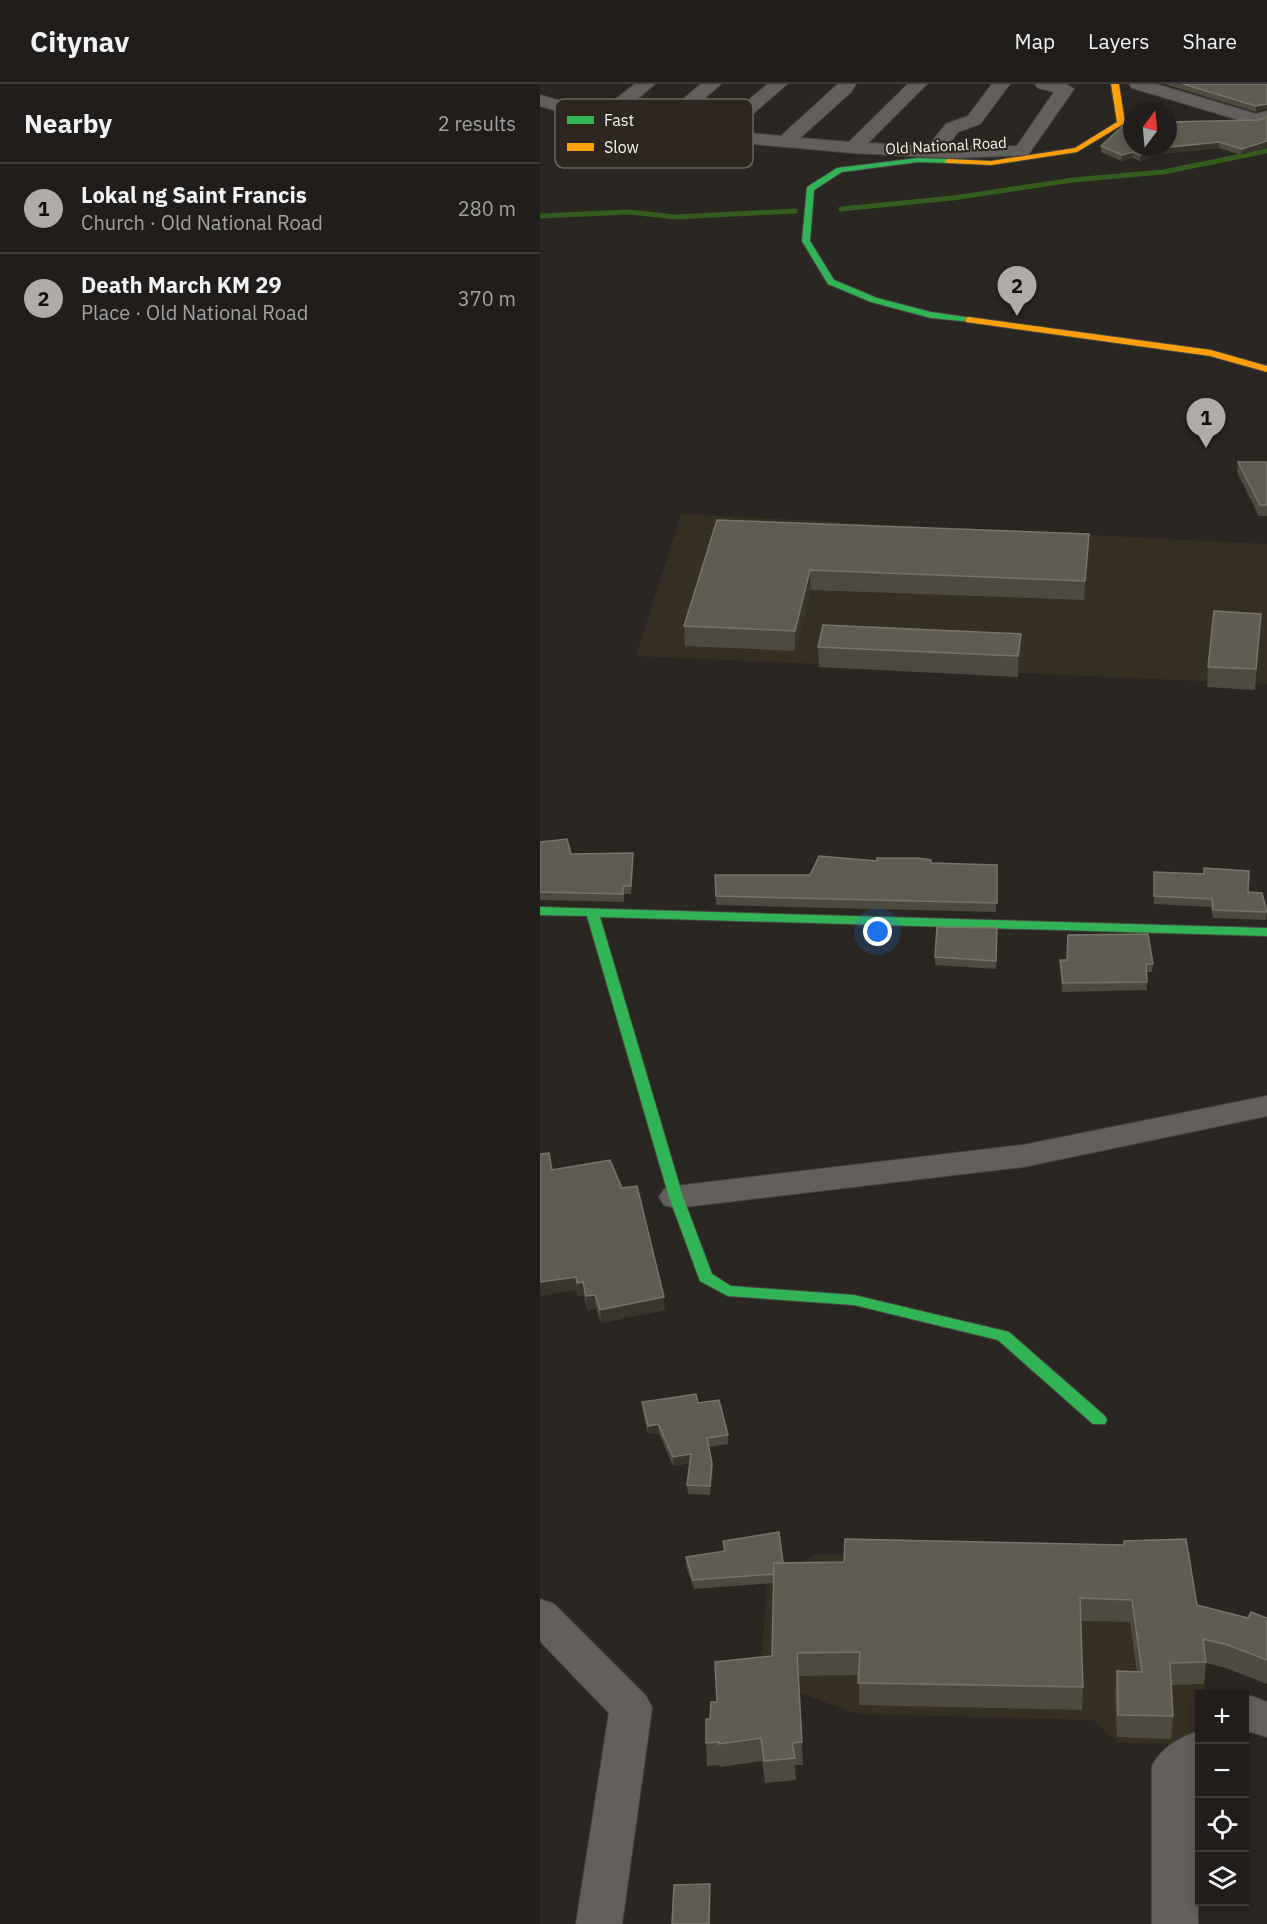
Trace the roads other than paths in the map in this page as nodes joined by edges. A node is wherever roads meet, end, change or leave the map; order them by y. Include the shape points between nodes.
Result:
1 (646, 84) edge
2 (712, 84) edge
3 (778, 84) edge
4 (847, 84) edge
5 (918, 84) edge
6 (1001, 84) edge
7 (1044, 84) edge
8 (1115, 84) edge
9 (1138, 84) edge
10 (628, 99) edge
11 (694, 99) edge
12 (753, 105) edge
13 (1267, 116) edge
14 (753, 139) edge
15 (786, 142) junction
16 (853, 148) junction
17 (933, 153) junction
18 (1267, 369) edge
19 (540, 911) edge
20 (592, 912) junction
21 (1267, 932) edge
22 (1267, 1106) edge
23 (676, 1197) junction
24 (1099, 1420) dead end
25 (540, 1615) edge
26 (1249, 1714) edge
27 (1267, 1720) edge
28 (1195, 1751) edge
29 (599, 1924) edge
30 (1175, 1924) edge

1 - 10 street
2 - 11 street
3 - 12 street
4 - 15 street
5 - 16 street
6 - 17 street via 974,120 952,128
7 - 17 street via 1065,89 1022,151
8 - 18 main road, Old National Road via 1120,123 1077,150 991,163 918,160 840,170 810,189 806,241 831,282 874,300 931,315 1211,353
9 - 13 street via 1255,119
14 - 15 street
15 - 16 street
16 - 17 street
19 - 20 main road
20 - 21 main road
20 - 23 main road
22 - 23 street via 1023,1156
23 - 24 main road via 705,1277 728,1291 854,1300 1004,1336
25 - 29 street via 631,1708
26 - 27 street
28 - 30 street via 1174,1766

